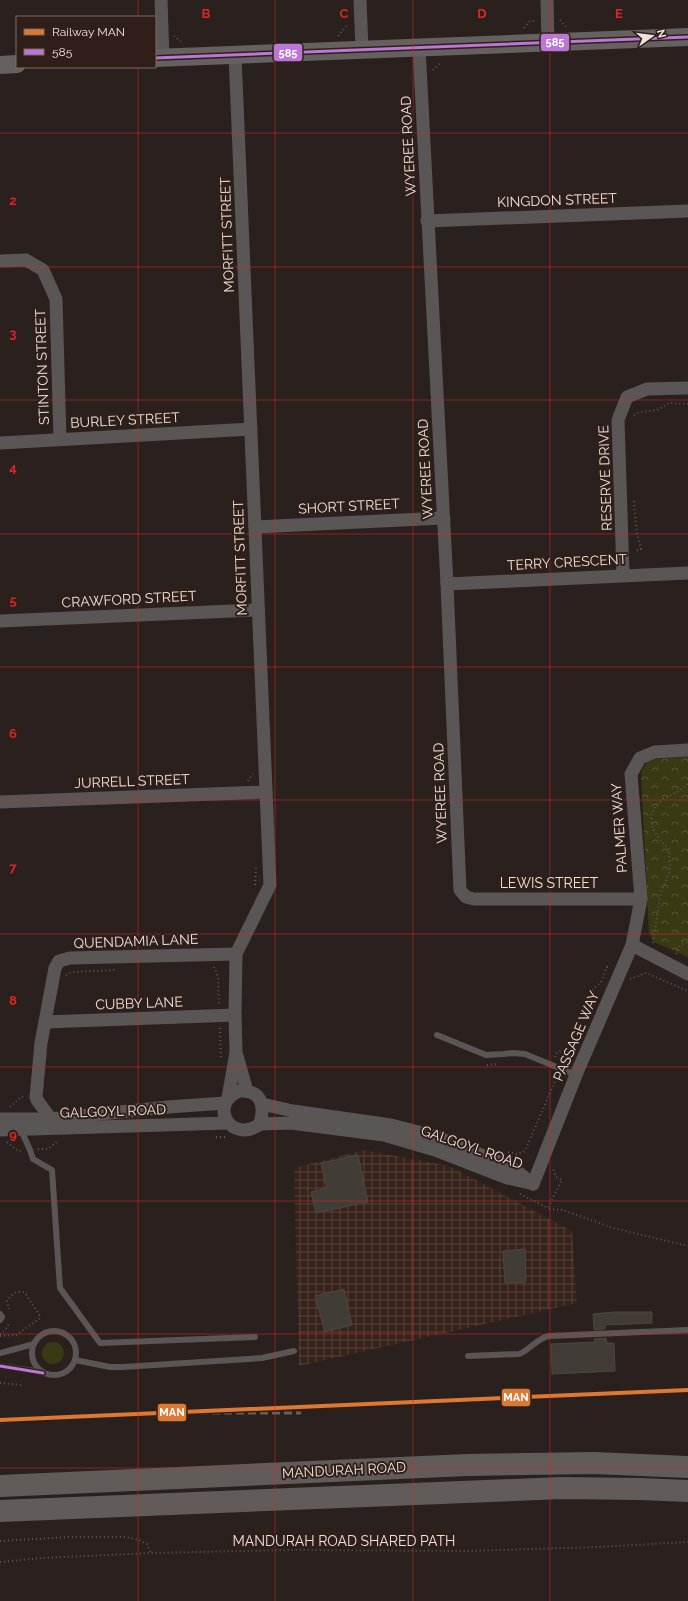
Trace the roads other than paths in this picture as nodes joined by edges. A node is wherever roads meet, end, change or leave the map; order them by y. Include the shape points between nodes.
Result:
1 (161, 0) edge
2 (360, 0) edge
3 (546, 0) edge
4 (688, 37) edge
5 (548, 42) junction
6 (419, 47) junction
7 (362, 50) junction
8 (235, 55) junction
9 (159, 58) edge
10 (16, 64) edge
11 (0, 65) edge
12 (688, 211) edge
13 (427, 221) junction
14 (0, 261) edge
15 (688, 388) edge
16 (251, 429) junction
17 (60, 439) junction
18 (0, 443) edge
19 (444, 518) junction
20 (255, 526) junction
21 (688, 573) edge
22 (623, 575) junction
23 (447, 584) junction
24 (258, 610) junction
25 (0, 621) edge
26 (688, 750) edge
27 (266, 792) junction
28 (0, 802) edge
29 (460, 890) joint
30 (641, 899) junction
31 (632, 945) junction
32 (236, 954) junction
33 (688, 974) edge
34 (235, 1015) junction
35 (44, 1022) junction
36 (437, 1035) dead end
37 (236, 1052) junction
38 (576, 1075) junction
39 (247, 1091) junction
40 (36, 1099) junction
41 (227, 1100) junction
42 (262, 1104) junction
43 (4, 1114) edge
44 (51, 1119) junction
45 (228, 1123) junction
46 (22, 1124) junction
47 (260, 1124) junction
48 (369, 1128) junction
49 (0, 1130) edge
50 (533, 1184) joint
51 (0, 1314) edge
52 (0, 1320) edge
53 (688, 1330) edge
54 (255, 1337) dead end
55 (34, 1344) junction
56 (294, 1352) dead end
57 (0, 1354) edge
58 (468, 1356) dead end
59 (75, 1360) junction
60 (0, 1366) edge
61 (43, 1372) junction
62 (688, 1467) edge
63 (0, 1486) edge
64 (688, 1491) edge
65 (0, 1511) edge

1 - 9 street
2 - 7 street
3 - 5 street via 553,17
4 - 5 street
5 - 6 street
6 - 7 street
6 - 13 street, WYEREE ROAD
7 - 8 street
8 - 9 street
8 - 16 street, MORFITT STREET
10 - 11 street
12 - 13 street, KINGDON STREET
13 - 19 street, WYEREE ROAD
14 - 17 street, STINTON STREET via 26,260 42,270 56,299
15 - 22 street, RESERVE DRIVE via 647,389 627,397 618,420
16 - 17 street, BURLEY STREET
16 - 20 street, MORFITT STREET
17 - 18 street, BURLEY STREET
19 - 20 street, SHORT STREET
19 - 23 street, WYEREE ROAD
20 - 24 street, MORFITT STREET
21 - 22 street, TERRY CRESCENT
22 - 23 street, TERRY CRESCENT
23 - 29 street, WYEREE ROAD
24 - 25 street, CRAWFORD STREET
24 - 27 street, MORFITT STREET
26 - 30 street, PALMER WAY via 655,752 640,758 631,774
27 - 28 street, JURRELL STREET
27 - 32 street, MORFITT STREET via 270,885
29 - 30 street, LEWIS STREET via 466,897 474,898
30 - 31 street, PASSAGE WAY
31 - 33 street
31 - 38 street, PASSAGE WAY
32 - 34 street, MORFITT STREET
32 - 35 street, QUENDAMIA LANE via 70,958 59,961 55,968
34 - 35 street, CUBBY LANE
34 - 37 street, MORFITT STREET
35 - 40 street, QUENDAMIA LANE
36 - 38 lane via 486,1055 512,1052 525,1054
37 - 39 street, MORFITT STREET
37 - 41 street, MORFITT STREET
38 - 50 street, PASSAGE WAY
39 - 41 street via 232,1094
39 - 42 street via 260,1098
40 - 44 street
40 - 46 street
41 - 44 street, GALGOYL ROAD
41 - 45 street via 224,1116
42 - 47 street
42 - 48 street, GALGOYL ROAD
43 - 46 street, GALGOYL ROAD
44 - 46 street, GALGOYL ROAD
45 - 46 street, GALGOYL ROAD
45 - 47 street via 241,1130 249,1130
46 - 49 street, GALGOYL ROAD
46 - 54 lane via 33,1159 52,1170 60,1288 100,1343
47 - 48 street, GALGOYL ROAD via 291,1123
48 - 50 street, GALGOYL ROAD via 506,1178
51 - 52 lane
53 - 58 lane via 549,1336 540,1339 519,1354
55 - 57 lane
55 - 59 lane via 52,1331 65,1334 75,1345
55 - 61 lane via 34,1363
56 - 59 lane via 262,1358 123,1367 94,1365
59 - 61 lane via 68,1371 62,1374 50,1375
60 - 61 lane
62 - 63 highway, MANDURAH ROAD via 579,1463 467,1464
64 - 65 highway, MANDURAH ROAD via 554,1488

